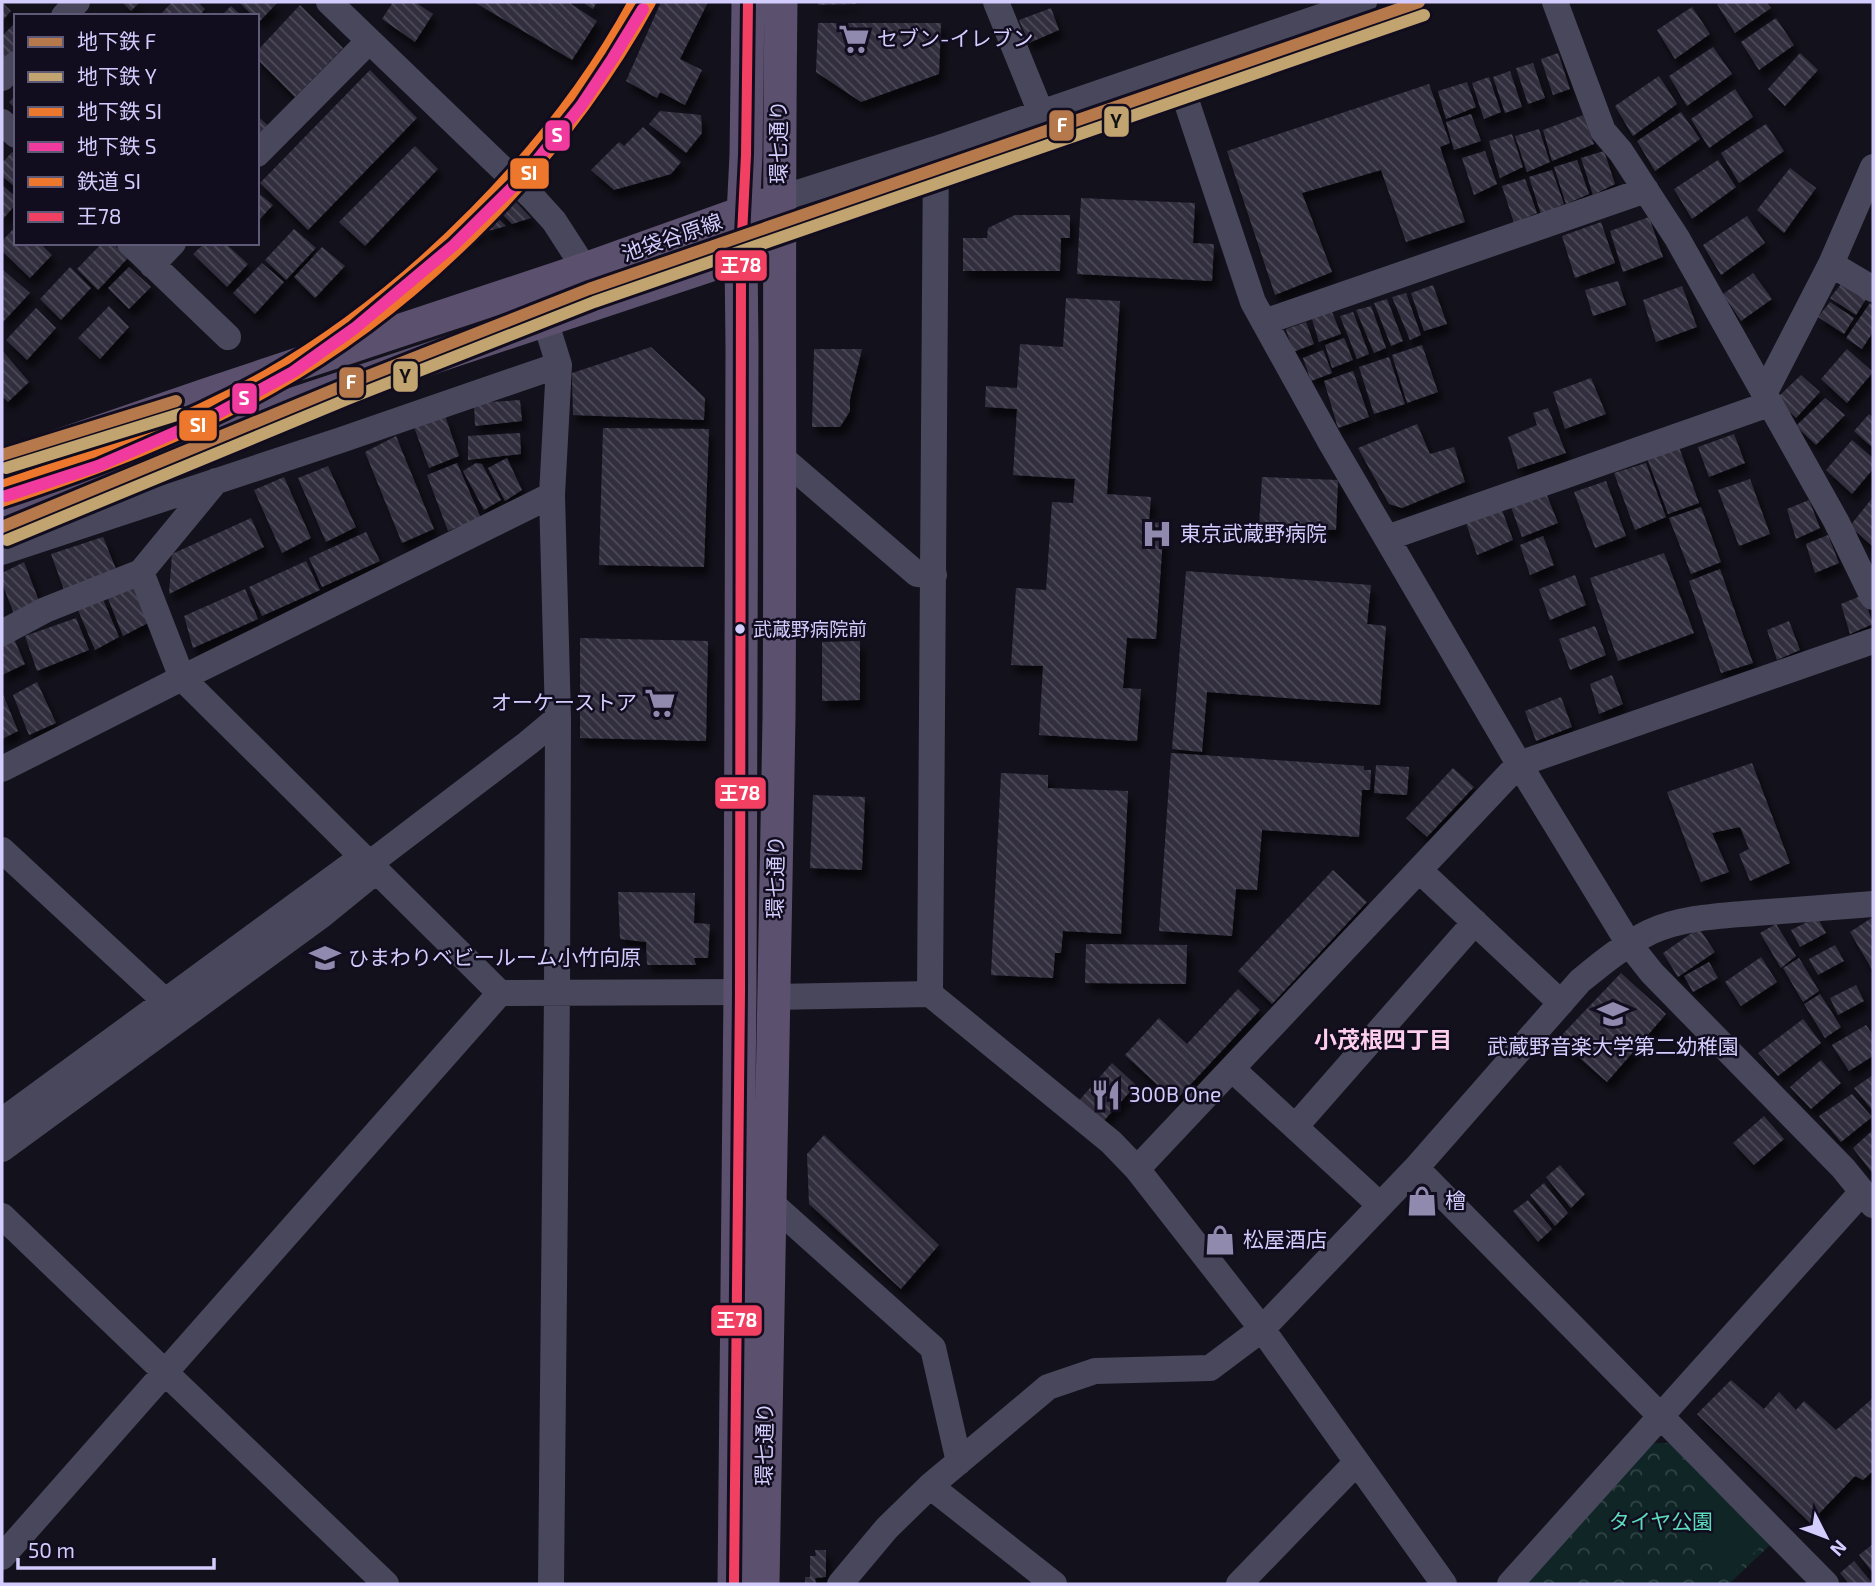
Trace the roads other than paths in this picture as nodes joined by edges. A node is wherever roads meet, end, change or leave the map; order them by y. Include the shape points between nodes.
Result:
1 (329, 2) edge
2 (748, 2) edge
3 (781, 2) edge
4 (996, 2) edge
5 (1364, 2) edge
6 (1555, 2) edge
7 (356, 12) edge
8 (369, 41) junction
9 (1174, 67) junction
10 (1041, 113) junction
11 (936, 149) junction
12 (259, 152) edge
13 (1873, 167) edge
14 (1646, 190) junction
15 (779, 199) junction
16 (744, 213) junction
17 (132, 245) edge
18 (171, 245) edge
19 (741, 255) junction
20 (1830, 264) junction
21 (152, 265) junction
22 (585, 269) junction
23 (1873, 289) edge
24 (636, 290) junction
25 (545, 320) junction
26 (1264, 322) junction
27 (228, 337) dead end
28 (559, 365) junction
29 (1767, 399) junction
30 (780, 456) junction
31 (2, 466) edge
32 (216, 481) junction
33 (552, 495) junction
34 (2, 501) edge
35 (1387, 538) junction
36 (2, 552) edge
37 (141, 572) junction
38 (934, 575) junction
39 (1872, 592) edge
40 (2, 633) edge
41 (1873, 641) edge
42 (182, 678) junction
43 (558, 719) junction
44 (1519, 764) junction
45 (2, 769) edge
46 (2, 850) edge
47 (369, 864) junction
48 (1419, 870) junction
49 (1873, 904) edge
50 (1475, 922) junction
51 (1629, 944) junction
52 (557, 992) junction
53 (740, 992) junction
54 (500, 993) junction
55 (930, 995) junction
56 (774, 997) junction
57 (1561, 1003) junction
58 (173, 1009) junction
59 (1231, 1069) junction
60 (2, 1121) edge
61 (1295, 1127) junction
62 (2, 1149) edge
63 (1416, 1168) junction
64 (1137, 1169) junction
65 (1868, 1199) edge
66 (770, 1202) junction
67 (1380, 1205) junction
68 (2, 1216) edge
69 (1262, 1329) junction
70 (164, 1373) junction
71 (1660, 1417) junction
72 (959, 1462) junction
73 (1357, 1462) junction
74 (930, 1486) junction
75 (2, 1557) edge
76 (386, 1584) edge
77 (551, 1584) edge
78 (734, 1584) edge
79 (762, 1584) edge
80 (840, 1584) edge
81 (1054, 1584) edge
82 (1239, 1584) edge
83 (1444, 1584) edge
84 (1510, 1584) edge
85 (1826, 1584) edge

1 - 7 street
2 - 16 main road, 環七通り
3 - 15 main road, 環七通り
4 - 10 street
5 - 9 street
6 - 14 street via 1603,131
7 - 8 street
8 - 12 street
8 - 22 street via 534,199
9 - 10 street
9 - 26 street via 1253,302
10 - 11 street
11 - 15 street
11 - 38 street
13 - 20 street
14 - 26 street
14 - 29 street
15 - 16 main road, 池袋谷原線
15 - 19 main road, 池袋谷原線
15 - 30 main road, 環七通り
16 - 19 main road, 環七通り
16 - 22 main road, 池袋谷原線
17 - 21 street
18 - 21 street
19 - 24 main road, 池袋谷原線
19 - 53 main road, 環七通り
20 - 23 street
20 - 29 street
21 - 27 street
22 - 24 main road via 593,281
22 - 31 main road, 池袋谷原線
24 - 25 main road, 池袋谷原線
25 - 28 street
25 - 34 main road, 池袋谷原線
26 - 35 street
28 - 32 street
28 - 33 street
29 - 35 street
29 - 39 street
30 - 38 street via 917,574
30 - 56 main road, 環七通り
32 - 36 street
32 - 37 street
33 - 42 street
33 - 43 street
35 - 44 street
37 - 40 street via 45,610
37 - 42 street
38 - 55 street
41 - 44 street
42 - 45 street
42 - 47 street
43 - 47 street
43 - 52 street
44 - 48 street
44 - 51 street
46 - 58 street
47 - 54 street
47 - 58 street
48 - 50 street
48 - 59 street
49 - 51 street via 1711,917 1652,931
50 - 57 street
50 - 61 street
51 - 57 street via 1580,981
51 - 65 street
52 - 53 street
52 - 54 street
52 - 77 street
53 - 78 main road, 環七通り
54 - 70 street
55 - 56 street
55 - 64 street via 1111,1142
56 - 66 main road, 環七通り
57 - 63 street
58 - 60 street
58 - 62 street
59 - 61 street
59 - 64 street
61 - 67 street
63 - 67 street
63 - 71 street
64 - 69 street
65 - 71 street
66 - 72 street via 933,1348
66 - 79 main road, 環七通り
67 - 69 street
68 - 70 street
69 - 72 street via 1210,1368 1095,1371 1048,1387
69 - 73 street
70 - 75 street
70 - 76 street
71 - 84 street
71 - 85 street
72 - 74 street
73 - 82 street
73 - 83 street
74 - 80 street
74 - 81 street

